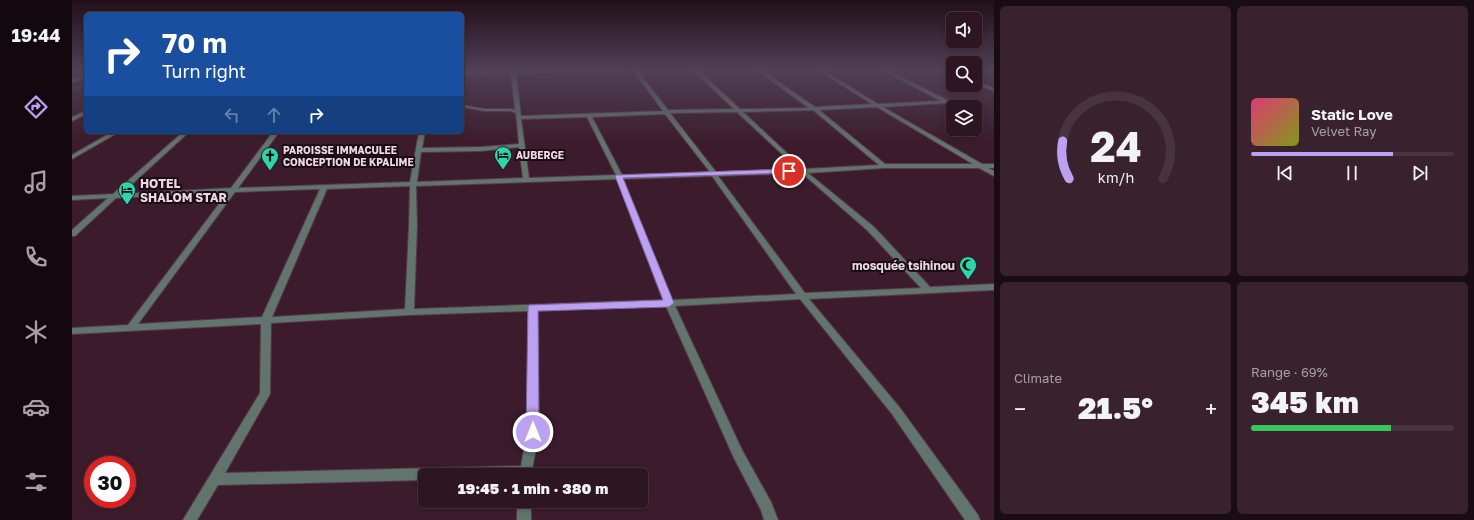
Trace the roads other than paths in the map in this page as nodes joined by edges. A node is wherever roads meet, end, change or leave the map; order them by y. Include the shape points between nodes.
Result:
1 (517, 93) edge
2 (652, 93) edge
3 (721, 93) edge
4 (792, 93) edge
5 (857, 93) edge
6 (930, 93) edge
7 (464, 106) edge
8 (878, 106) junction
9 (814, 109) junction
10 (740, 110) junction
11 (666, 112) junction
12 (84, 113) edge
13 (519, 115) junction
14 (589, 116) junction
15 (72, 119) edge
16 (84, 119) edge
17 (112, 134) edge
18 (184, 134) edge
19 (274, 134) edge
20 (422, 134) edge
21 (522, 145) junction
22 (419, 150) junction
23 (72, 157) edge
24 (884, 166) junction
25 (982, 166) junction
26 (994, 166) edge
27 (803, 171) junction
28 (714, 174) junction
29 (994, 174) edge
30 (619, 176) junction
31 (526, 181) junction
32 (414, 184) junction
33 (324, 188) junction
34 (232, 190) junction
35 (116, 196) junction
36 (72, 198) edge
37 (72, 234) edge
38 (994, 287) edge
39 (929, 291) junction
40 (803, 297) junction
41 (669, 303) junction
42 (533, 307) junction
43 (409, 312) junction
44 (266, 319) junction
45 (130, 328) junction
46 (72, 331) edge
47 (526, 468) edge
48 (418, 475) edge
49 (214, 479) junction
50 (524, 508) edge
51 (190, 520) edge
52 (524, 520) edge
53 (771, 520) edge
54 (973, 520) edge

1 - 13 street
2 - 11 street
3 - 10 street
4 - 9 street
5 - 8 street
6 - 8 street via 947,102
7 - 13 street via 485,110 507,109
8 - 9 street
8 - 25 street
9 - 10 street
9 - 24 street
10 - 11 street
10 - 27 street
11 - 14 street
11 - 28 street
12 - 15 street
13 - 14 street
13 - 21 street
14 - 30 street
15 - 16 street
17 - 23 street
18 - 35 street
19 - 34 street
20 - 22 street
21 - 22 street via 481,149
21 - 31 street
22 - 32 street
24 - 25 street
24 - 27 street
25 - 26 street
25 - 29 street
27 - 28 street
27 - 39 street via 871,229
28 - 30 street
28 - 40 street
30 - 31 street
30 - 41 street
31 - 32 street
32 - 33 street
32 - 43 street
33 - 34 street
33 - 44 street
34 - 35 street
34 - 45 street
35 - 36 street
35 - 37 street
38 - 39 street
39 - 40 street
40 - 41 street
40 - 54 street via 896,410
41 - 42 street
41 - 53 street
42 - 43 street
42 - 47 street via 533,432
43 - 44 street
44 - 45 street
44 - 49 street via 265,394
45 - 46 street
48 - 49 street
49 - 51 street
50 - 52 street

